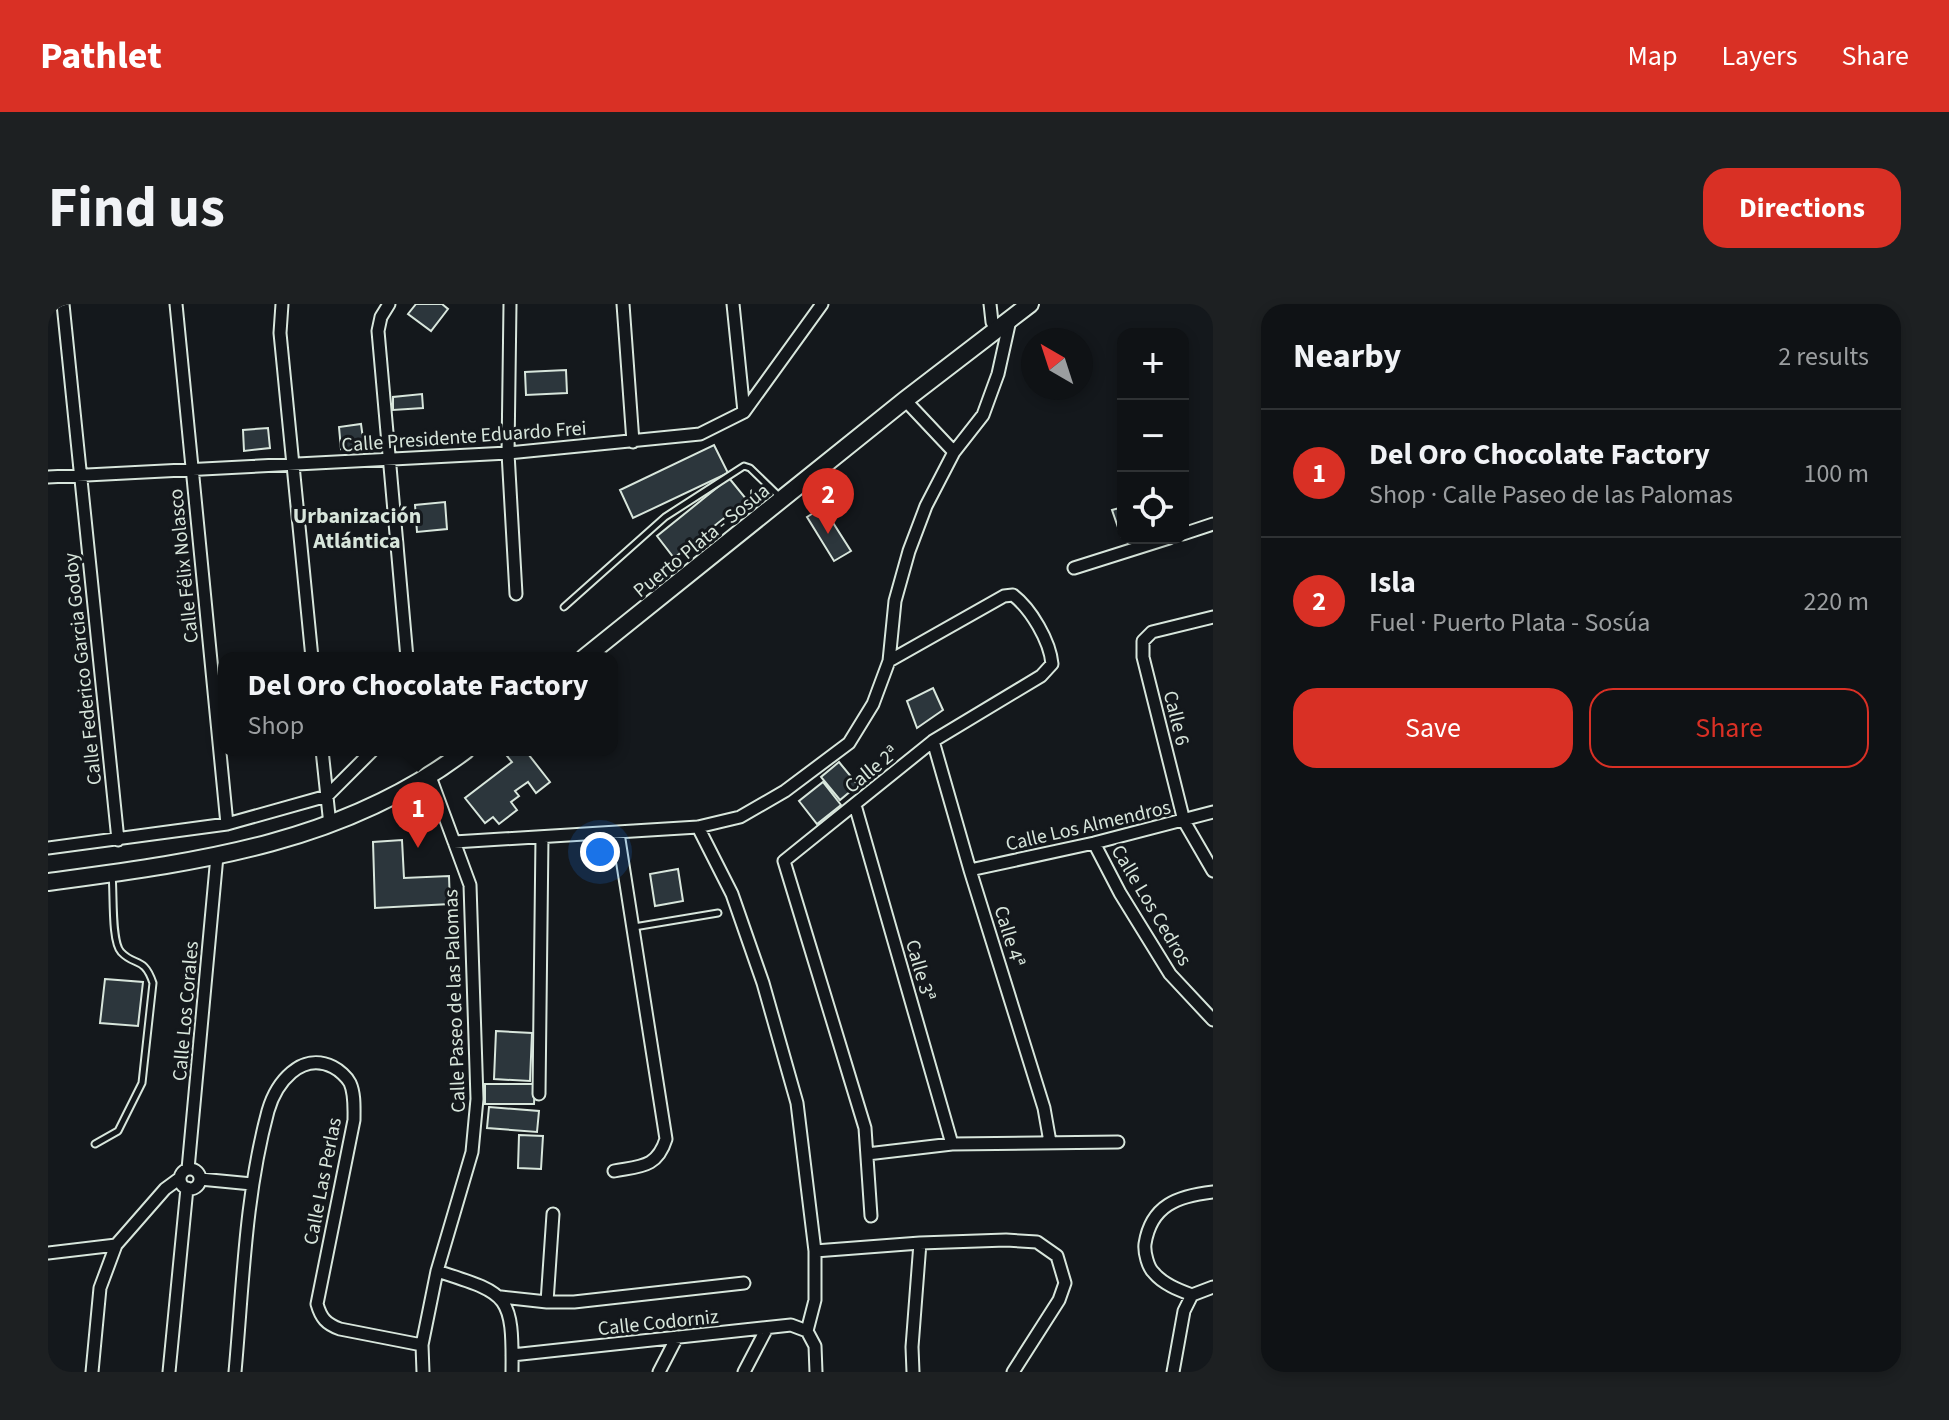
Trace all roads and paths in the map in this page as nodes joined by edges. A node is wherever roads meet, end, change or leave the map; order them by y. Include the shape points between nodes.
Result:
1 (63, 304) edge
2 (176, 304) edge
3 (282, 304) edge
4 (389, 304) edge
5 (510, 304) edge
6 (623, 304) edge
7 (733, 304) edge
8 (822, 304) edge
9 (990, 304) edge
10 (1030, 304) edge
11 (1003, 325) junction
12 (905, 400) junction
13 (744, 412) junction
14 (633, 442) junction
15 (954, 452) junction
16 (508, 453) junction
17 (390, 460) junction
18 (292, 465) junction
19 (191, 468) junction
20 (79, 476) junction
21 (48, 477) edge
22 (782, 500) junction
23 (1213, 524) edge
24 (1189, 532) edge
25 (1150, 544) edge
26 (1074, 568) dead end
27 (516, 594) dead end
28 (564, 607) dead end
29 (1213, 617) edge
30 (311, 652) edge
31 (406, 652) edge
32 (592, 652) edge
33 (889, 661) junction
34 (218, 735) edge
35 (933, 741) junction
36 (220, 756) edge
37 (323, 756) edge
38 (367, 756) edge
39 (457, 756) edge
40 (429, 774) junction
41 (327, 796) junction
42 (855, 805) junction
43 (1213, 812) edge
44 (1184, 821) junction
45 (227, 824) junction
46 (330, 825) junction
47 (698, 827) junction
48 (618, 833) junction
49 (542, 837) junction
50 (118, 840) junction
51 (454, 842) junction
52 (1094, 843) junction
53 (48, 848) edge
54 (217, 856) junction
55 (970, 870) junction
56 (1213, 871) edge
57 (112, 874) junction
58 (48, 882) edge
59 (718, 913) dead end
60 (633, 928) junction
61 (1213, 1020) edge
62 (539, 1094) dead end
63 (1050, 1142) junction
64 (1118, 1142) dead end
65 (95, 1144) dead end
66 (952, 1144) junction
67 (867, 1154) junction
68 (614, 1171) dead end
69 (185, 1179) junction
70 (252, 1184) junction
71 (1213, 1192) edge
72 (553, 1214) dead end
73 (871, 1216) dead end
74 (920, 1243) junction
75 (116, 1245) junction
76 (815, 1251) junction
77 (48, 1253) edge
78 (437, 1271) junction
79 (744, 1283) dead end
80 (1213, 1287) edge
81 (1192, 1295) junction
82 (501, 1297) junction
83 (547, 1302) junction
84 (767, 1328) junction
85 (807, 1331) junction
86 (677, 1337) junction
87 (422, 1345) junction
88 (512, 1355) junction
89 (92, 1372) edge
90 (169, 1372) edge
91 (235, 1372) edge
92 (423, 1372) edge
93 (512, 1372) edge
94 (659, 1372) edge
95 (744, 1372) edge
96 (816, 1372) edge
97 (913, 1372) edge
98 (1013, 1372) edge
99 (1173, 1372) edge

1 - 20 street, Calle Federico Garcia Godoy
2 - 19 street, Calle Félix Nolasco
3 - 18 street
4 - 17 street via 378,331
5 - 16 street
6 - 14 street
7 - 13 street
8 - 13 street, Calle Presidente Eduardo Frei
9 - 11 street via 992,322
10 - 11 main road, Puerto Plata - Sosúa
11 - 12 main road, Puerto Plata - Sosúa
11 - 15 street via 998,374 983,415
12 - 15 street
12 - 22 main road, Puerto Plata - Sosúa
13 - 14 street, Calle Presidente Eduardo Frei via 700,434
14 - 16 street, Calle Presidente Eduardo Frei
15 - 33 street via 909,551 895,601
16 - 17 street, Calle Presidente Eduardo Frei
16 - 27 street
17 - 18 street, Calle Presidente Eduardo Frei
17 - 31 street
18 - 19 street, Calle Presidente Eduardo Frei
18 - 30 street
19 - 20 street, Calle Presidente Eduardo Frei
19 - 34 street, Calle Félix Nolasco
20 - 21 street, Calle Presidente Eduardo Frei
20 - 50 street, Calle Federico Garcia Godoy
22 - 28 lane via 744,466 665,517
22 - 32 main road, Puerto Plata - Sosúa
23 - 24 street
25 - 26 street
29 - 44 street, Calle 6 via 1152,632 1143,641
33 - 35 street, Calle 2ª via 1004,596 1013,595 1025,604 1052,664 1041,676
33 - 47 street via 873,704 849,743 740,817
35 - 42 street, Calle 2ª
35 - 55 street, Calle 4ª
36 - 45 street, Calle Félix Nolasco
37 - 41 street
38 - 41 street
39 - 40 main road
40 - 46 main road
40 - 51 street, Calle Paseo de las Palomas
41 - 45 street
41 - 46 street
42 - 66 street, Calle 3ª
42 - 67 street, Calle 2ª via 784,861 865,1128
43 - 44 street, Calle Los Almendros
44 - 52 street, Calle Los Almendros
44 - 56 street, Calle 6
45 - 50 street
46 - 54 main road
47 - 48 street
47 - 76 street via 732,894 797,1103
48 - 49 street
48 - 60 street
49 - 51 street
49 - 62 street
50 - 53 street
51 - 78 street, Calle Paseo de las Palomas via 470,885 477,1099 472,1152
52 - 55 street, Calle Los Almendros
52 - 61 street, Calle Los Cedros via 1170,974
54 - 57 main road
54 - 69 street, Calle Los Corales
55 - 63 street, Calle 4ª
57 - 58 main road
57 - 65 lane via 114,937 121,952 149,971 153,983 142,1083 118,1131
59 - 60 lane
60 - 68 street via 666,1139 661,1155 649,1164
63 - 64 street
63 - 66 street
66 - 67 street
67 - 73 street
69 - 70 street via 196,1187 200,1179
69 - 75 street via 165,1189
69 - 90 street, Calle Los Corales
70 - 87 street, Calle Las Perlas via 269,1110 286,1076 302,1065 322,1062 338,1069 350,1082 354,1120 317,1304 320,1315 340,1329
70 - 91 street, Calle Las Perlas
71 - 81 street via 1169,1204 1151,1221 1144,1248 1152,1272
72 - 83 street
74 - 76 street
74 - 97 street
74 - 98 street via 1037,1242 1057,1256 1065,1283 1059,1300
75 - 77 street
75 - 89 street via 100,1288
76 - 85 street via 815,1300
78 - 82 street
78 - 87 street, Calle Paseo de las Palomas
79 - 83 street
80 - 81 street
81 - 99 street
82 - 83 street
82 - 88 street via 509,1312
84 - 85 street, Calle Codorniz via 791,1325
84 - 86 street, Calle Codorniz
84 - 95 street
85 - 96 street via 815,1346
86 - 88 street, Calle Codorniz
86 - 94 street
87 - 92 street, Calle Paseo de las Palomas
88 - 93 street

